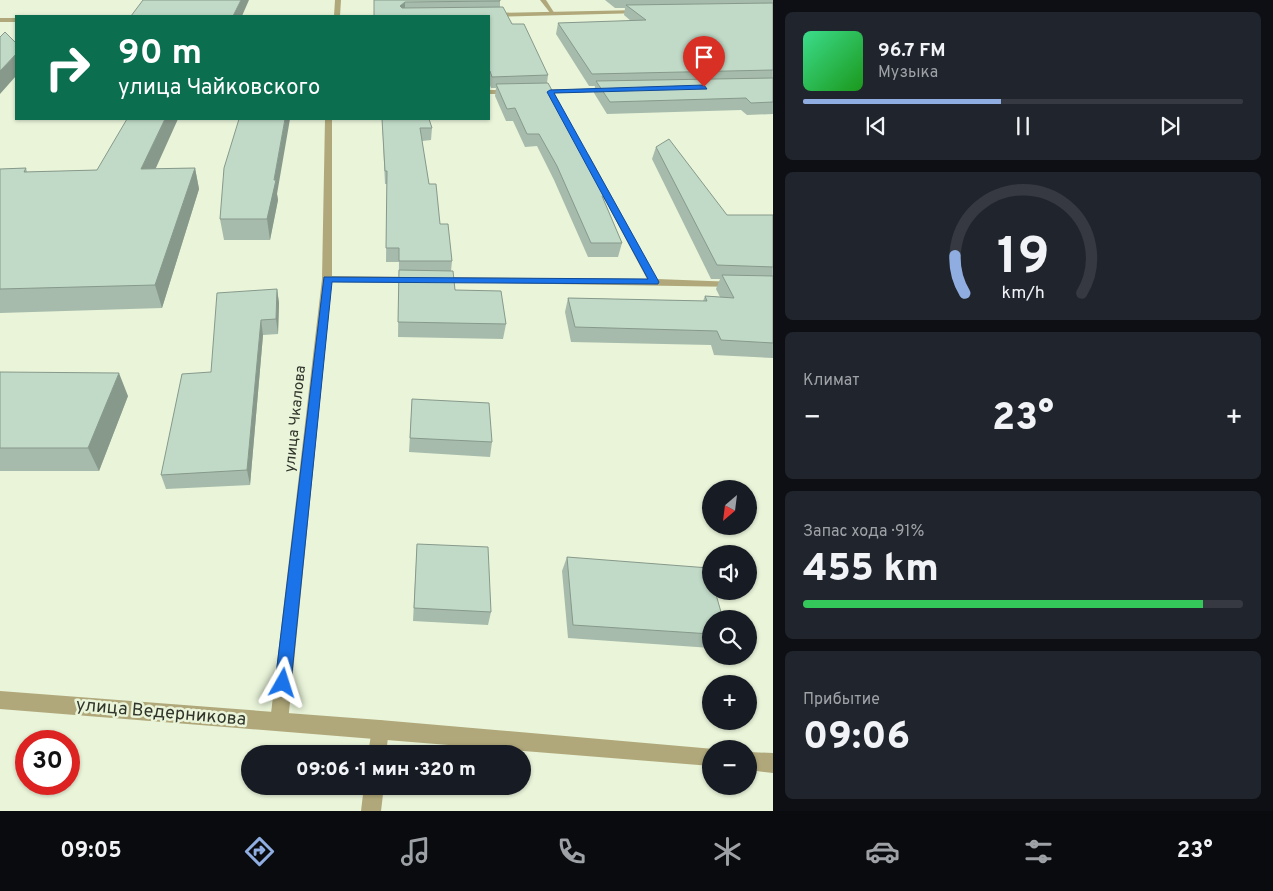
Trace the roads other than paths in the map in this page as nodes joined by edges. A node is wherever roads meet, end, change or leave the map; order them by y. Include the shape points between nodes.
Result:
1 (338, 0) edge
2 (543, 0) edge
3 (650, 11) edge
4 (552, 13) junction
5 (337, 15) edge
6 (484, 15) edge
7 (0, 20) edge
8 (15, 20) edge
9 (618, 90) edge
10 (490, 92) edge
11 (515, 92) edge
12 (524, 92) edge
13 (550, 92) junction
14 (555, 100) edge
15 (328, 120) edge
16 (579, 144) edge
17 (327, 279) junction
18 (654, 282) junction
19 (743, 285) edge
20 (0, 700) edge
21 (279, 722) junction
22 (380, 729) junction
23 (378, 745) edge
24 (702, 756) edge
25 (757, 761) edge
26 (773, 763) edge
27 (373, 795) edge
28 (371, 811) edge

1 - 5 street
2 - 4 street
3 - 4 street
4 - 6 street
7 - 8 street
9 - 13 street
10 - 11 street
12 - 13 street
13 - 14 street
15 - 17 street, улица Чкалова
16 - 18 street
17 - 18 street
17 - 21 street, улица Чкалова
18 - 19 street
20 - 21 street, улица Ведерникова
21 - 22 street, улица Ведерникова
22 - 23 street
22 - 24 street, улица Ведерникова
25 - 26 street
27 - 28 street

